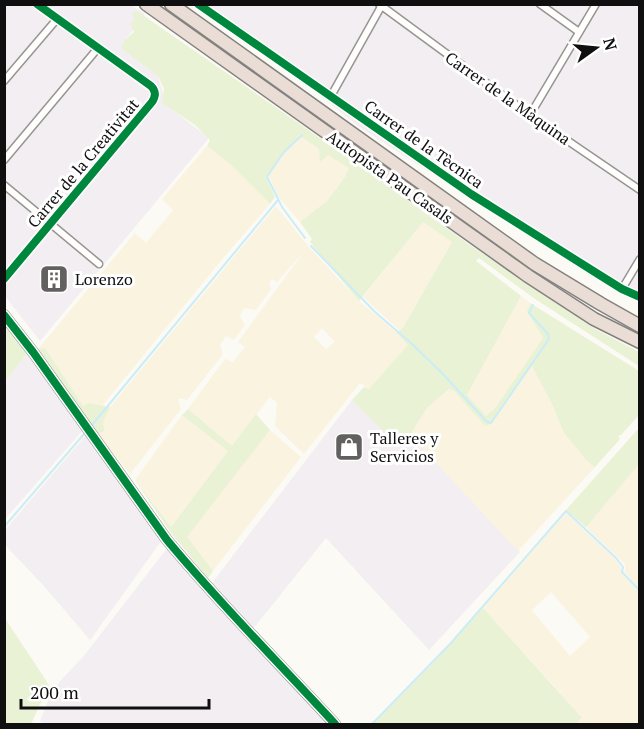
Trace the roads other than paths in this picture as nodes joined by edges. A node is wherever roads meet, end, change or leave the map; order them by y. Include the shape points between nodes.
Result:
1 (37, 4) edge
2 (146, 4) edge
3 (171, 4) edge
4 (198, 4) edge
5 (540, 4) edge
6 (596, 4) edge
7 (381, 5) edge
8 (57, 19) junction
9 (579, 32) junction
10 (98, 48) junction
11 (4, 81) edge
12 (331, 96) junction
13 (530, 115) junction
14 (4, 160) edge
15 (4, 185) edge
16 (639, 189) edge
17 (51, 224) junction
18 (639, 259) edge
19 (99, 264) dead end
20 (4, 279) edge
21 (622, 289) junction
22 (639, 297) edge
23 (4, 315) edge
24 (639, 326) edge
25 (639, 342) edge
26 (335, 724) edge

1 - 8 street
2 - 25 highway, Autopista Pau Casals via 528,276 594,319
3 - 24 highway, Autopista Pau Casals via 535,264
4 - 12 street, Carrer de la Tècnica
5 - 9 street
6 - 9 street
7 - 12 street
7 - 13 street, Carrer de la Màquina
8 - 10 street
8 - 11 street
9 - 13 street
10 - 14 street
10 - 17 street, Carrer de la Creativitat via 151,86 155,98
12 - 21 street, Carrer de la Tècnica via 471,194
13 - 16 street, Carrer de la Màquina
15 - 17 street
17 - 19 street
17 - 20 street, Carrer de la Creativitat
18 - 21 street
21 - 22 street, Carrer de la Tècnica
23 - 26 main road via 167,540

